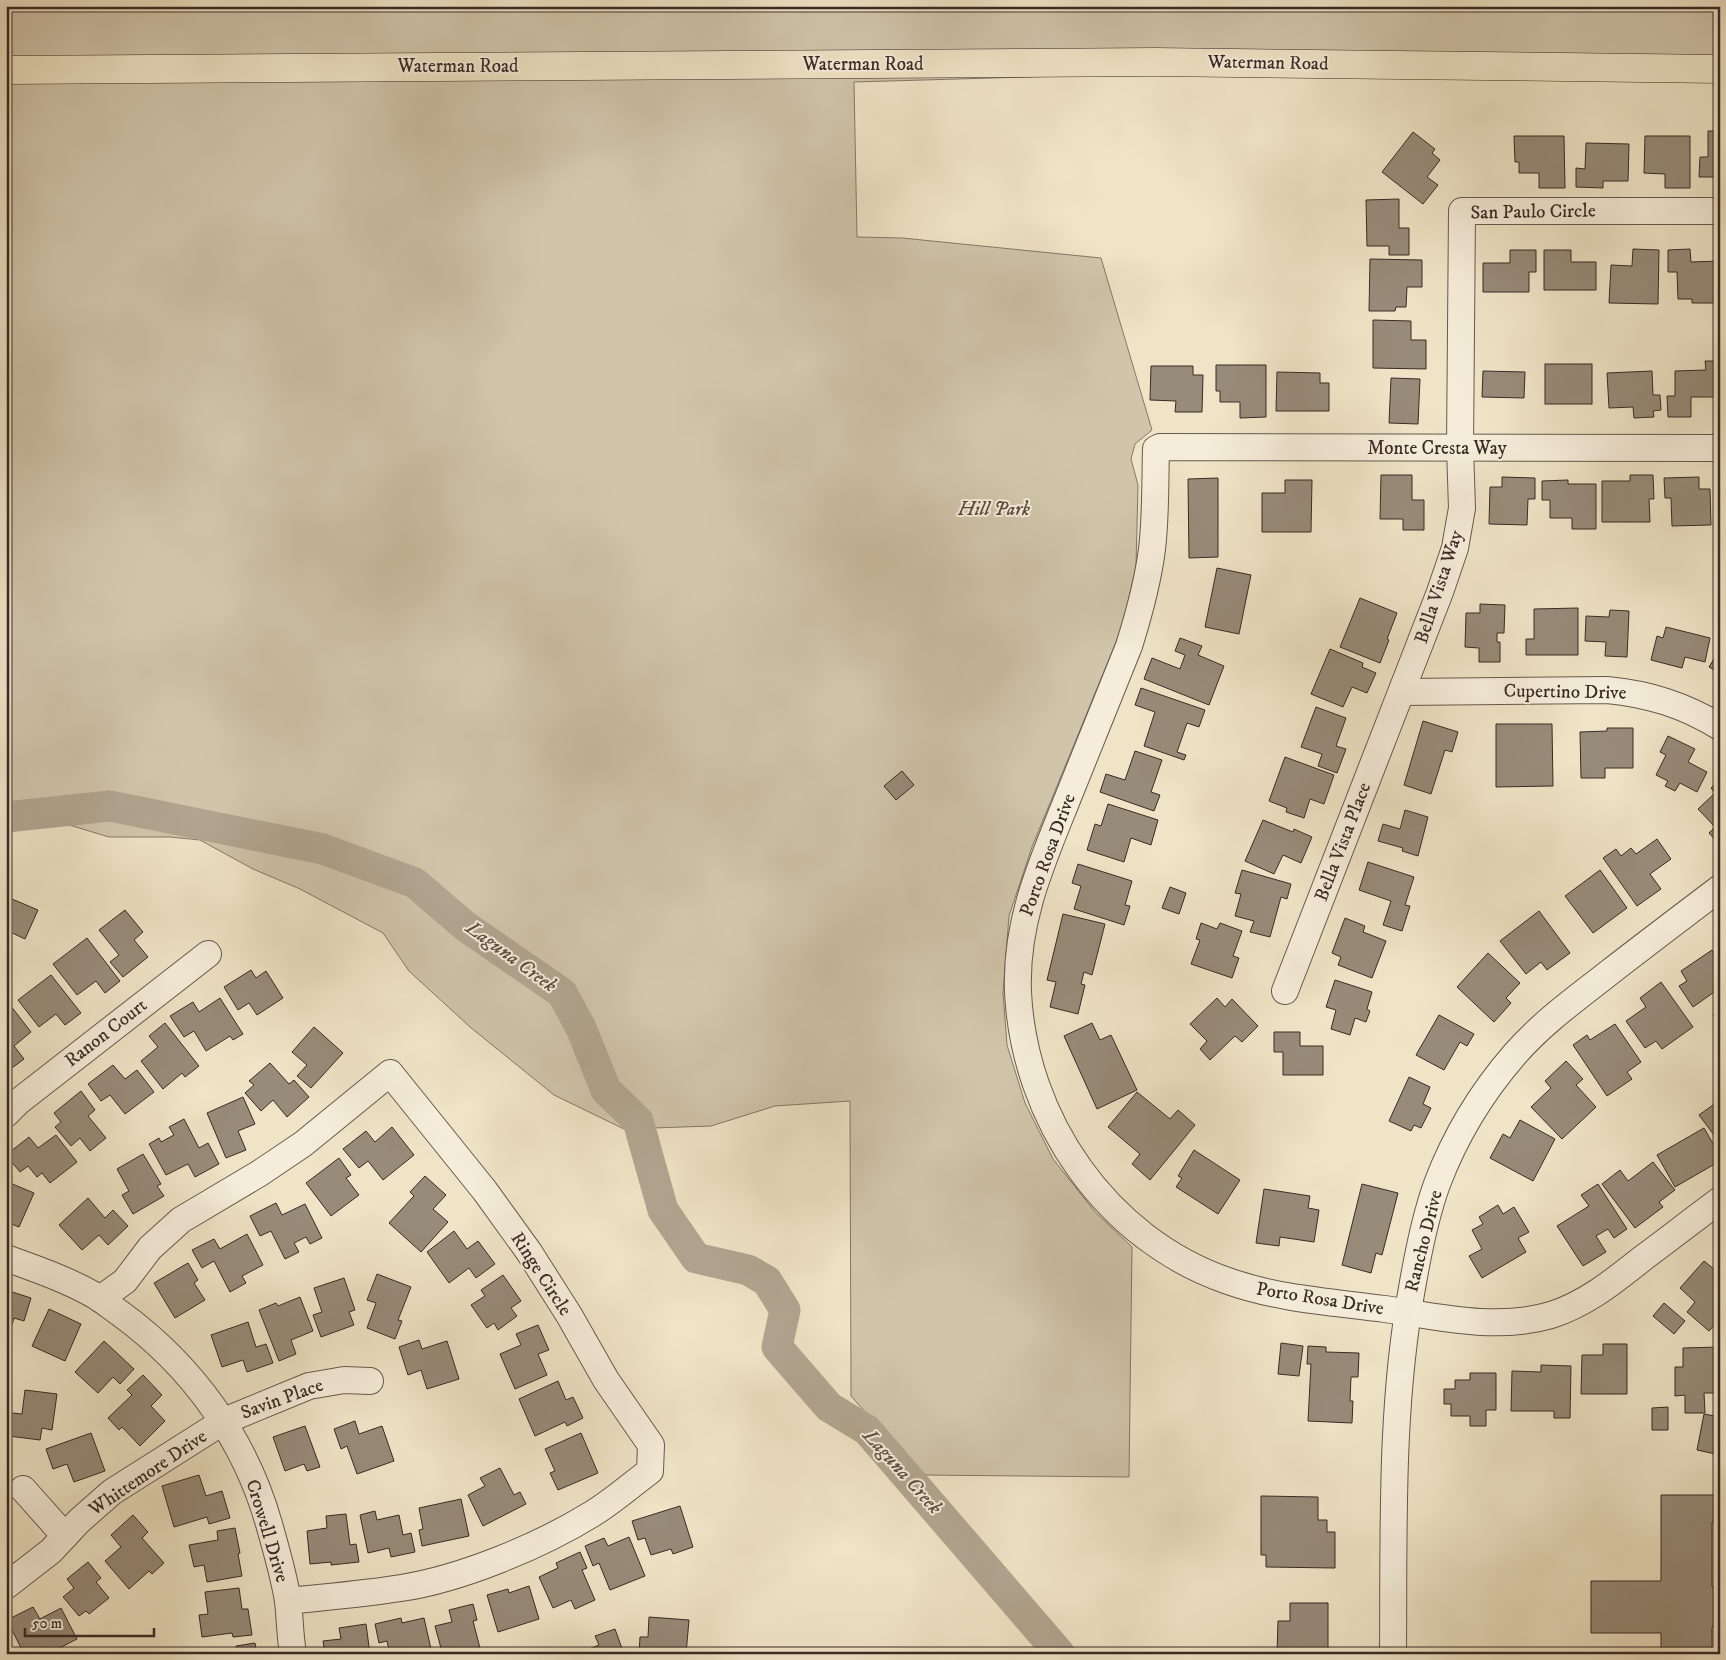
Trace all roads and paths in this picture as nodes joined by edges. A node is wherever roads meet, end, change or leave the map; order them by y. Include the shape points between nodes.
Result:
1 (1720, 69) edge
2 (6, 70) edge
3 (1720, 211) edge
4 (1460, 448) junction
5 (1720, 448) edge
6 (1156, 449) joint
7 (1402, 692) junction
8 (1720, 727) edge
9 (1720, 888) edge
10 (208, 954) dead end
11 (1285, 991) dead end
12 (6, 1114) edge
13 (1720, 1200) edge
14 (6, 1258) edge
15 (100, 1299) junction
16 (1408, 1312) junction
17 (370, 1381) dead end
18 (224, 1421) junction
19 (23, 1489) dead end
20 (64, 1536) junction
21 (6, 1586) edge
22 (288, 1601) junction
23 (294, 1654) edge
24 (1393, 1654) edge

1 - 2 main road, Waterman Road via 1155,62
3 - 4 street, San Paulo Circle via 1462,211
4 - 5 street, Monte Cresta Way
4 - 6 street, Monte Cresta Way
4 - 7 street, Bella Vista Way via 1462,508 1455,548
6 - 16 street, Porto Rosa Drive via 1152,551 1136,624 1033,883 1023,927 1018,993 1022,1037 1033,1080 1054,1128 1085,1178 1115,1211 1168,1252 1214,1276 1270,1294
7 - 8 street, Cupertino Drive via 1626,692 1682,706
7 - 11 street, Bella Vista Place
9 - 16 street, Rancho Drive via 1546,1022 1489,1088 1462,1131 1437,1184 1424,1225
10 - 12 street, Ranon Court
13 - 16 street, Porto Rosa Drive via 1601,1290 1550,1315 1493,1323
14 - 15 street, Crowell Drive via 61,1278
15 - 18 street, Crowell Drive via 147,1333 177,1362
15 - 22 street, Ringe Circle via 125,1281 150,1248 181,1220 260,1174 303,1144 390,1073 529,1252 606,1380 650,1445 650,1471 592,1514 498,1560 450,1577 402,1588
16 - 24 street, Rancho Drive via 1397,1410
17 - 18 street, Savin Place via 344,1380 309,1386
18 - 20 street, Whittemore Drive via 112,1492
18 - 22 street, Crowell Drive via 263,1504
19 - 20 street
20 - 21 street, Whittemore Drive
22 - 23 street, Crowell Drive

